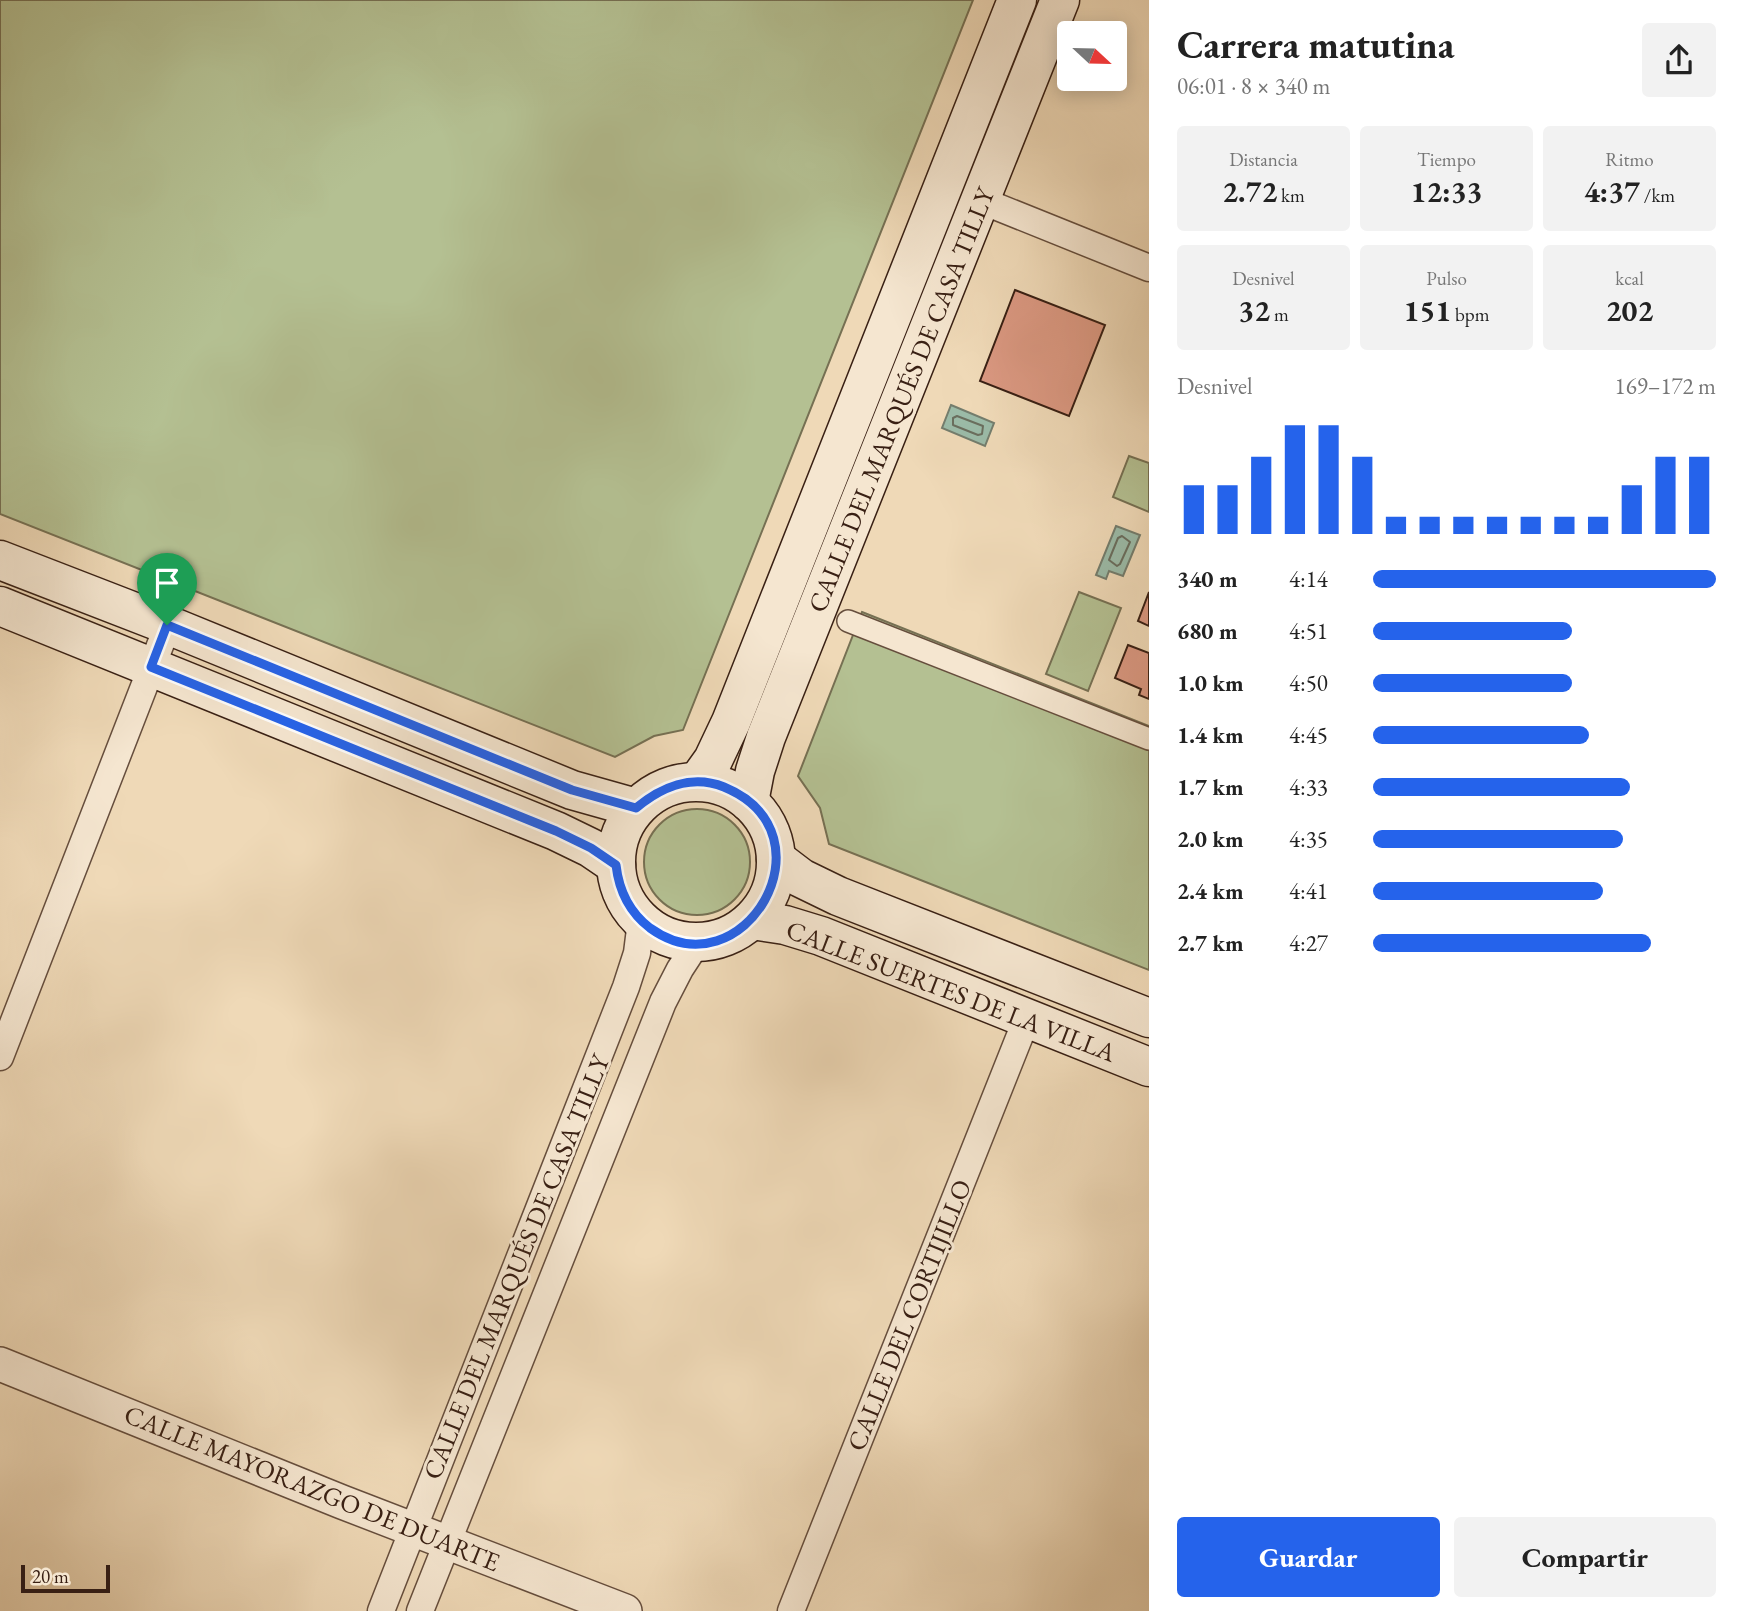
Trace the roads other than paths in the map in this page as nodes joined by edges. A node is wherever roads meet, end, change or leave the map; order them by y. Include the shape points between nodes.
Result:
1 (1017, 0) edge
2 (1060, 0) edge
3 (980, 201) junction
4 (1149, 268) edge
5 (0, 560) edge
6 (0, 606) edge
7 (848, 621) dead end
8 (167, 625) junction
9 (151, 667) junction
10 (1149, 739) edge
11 (698, 781) junction
12 (749, 802) junction
13 (636, 808) junction
14 (776, 859) junction
15 (616, 865) junction
16 (752, 920) junction
17 (641, 921) junction
18 (697, 943) junction
19 (1027, 1018) junction
20 (1149, 1018) edge
21 (0, 1057) edge
22 (1149, 1067) edge
23 (0, 1364) edge
24 (413, 1528) junction
25 (448, 1542) junction
26 (381, 1611) edge
27 (421, 1611) edge
28 (625, 1611) edge
29 (791, 1611) edge

1 - 11 main road, CALLE DEL MARQUÉS DE CASA TILLY via 731,722
2 - 3 main road, CALLE DEL MARQUÉS DE CASA TILLY
3 - 4 street
3 - 12 main road, CALLE DEL MARQUÉS DE CASA TILLY via 766,737
5 - 8 main road
6 - 9 main road
7 - 10 street
8 - 9 street
8 - 13 main road via 572,790
9 - 15 main road via 556,831
9 - 21 street
11 - 12 main road via 717,784
11 - 13 main road via 665,788
12 - 14 main road via 768,827
13 - 15 main road via 625,825
14 - 16 main road via 766,902
14 - 20 main road, CALLE SUERTES DE LA VILLA via 801,878 838,896
15 - 17 main road via 623,895
16 - 18 main road via 717,940
16 - 19 main road, CALLE SUERTES DE LA VILLA via 821,936
17 - 18 main road via 658,933
17 - 24 street, CALLE DEL MARQUÉS DE CASA TILLY via 626,988
18 - 25 street, CALLE DEL MARQUÉS DE CASA TILLY via 663,1002
19 - 22 main road, CALLE SUERTES DE LA VILLA
19 - 29 street, CALLE DEL CORTIJILLO
23 - 24 street, CALLE MAYORAZGO DE DUARTE
24 - 25 street, CALLE MAYORAZGO DE DUARTE
24 - 26 street, CALLE DEL MARQUÉS DE CASA TILLY
25 - 27 street, CALLE DEL MARQUÉS DE CASA TILLY
25 - 28 street, CALLE MAYORAZGO DE DUARTE

